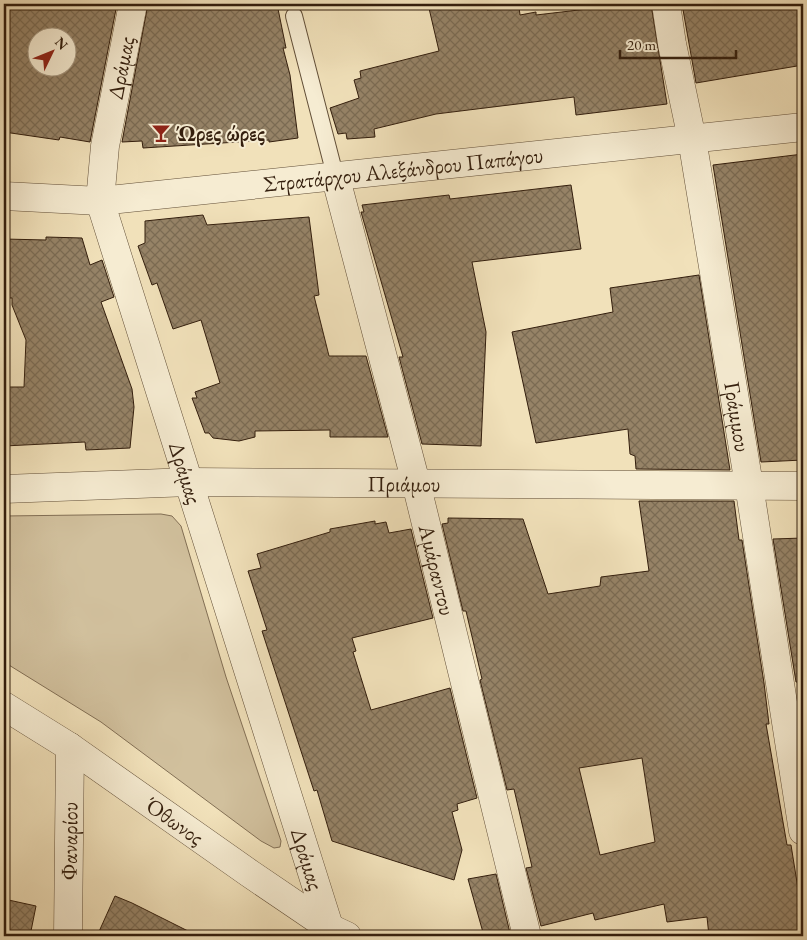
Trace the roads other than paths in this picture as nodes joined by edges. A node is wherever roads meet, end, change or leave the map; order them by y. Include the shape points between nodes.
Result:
1 (133, 4) edge
2 (666, 4) edge
3 (294, 16) dead end
4 (803, 127) edge
5 (692, 139) junction
6 (335, 176) junction
7 (4, 196) edge
8 (100, 200) junction
9 (190, 482) junction
10 (416, 483) junction
11 (749, 485) junction
12 (803, 486) edge
13 (4, 489) edge
14 (4, 706) edge
15 (70, 747) junction
16 (803, 832) edge
17 (336, 933) edge
18 (68, 936) edge
19 (526, 936) edge

1 - 8 street, Δράμας via 105,146
2 - 5 street, Γράμμου
3 - 6 lane
4 - 5 street, Στρατάρχου Αλεξάνδρου Παπάγου
5 - 6 street, Στρατάρχου Αλεξάνδρου Παπάγου
5 - 11 street, Γράμμου
6 - 8 street, Στρατάρχου Αλεξάνδρου Παπάγου
6 - 10 street, Αμάραντου
7 - 8 street, Στρατάρχου Αλεξάνδρου Παπάγου
8 - 9 street, Δράμας
9 - 10 street, Πριάμου
9 - 13 street, Πριάμου
9 - 17 street, Δράμας
10 - 11 street, Πριάμου
10 - 19 street, Αμάραντου
11 - 12 street, Πριάμου
11 - 16 street, Γράμμου
14 - 15 street, Όθωνος
15 - 17 street, Όθωνος
15 - 18 street, Φαναρίου

